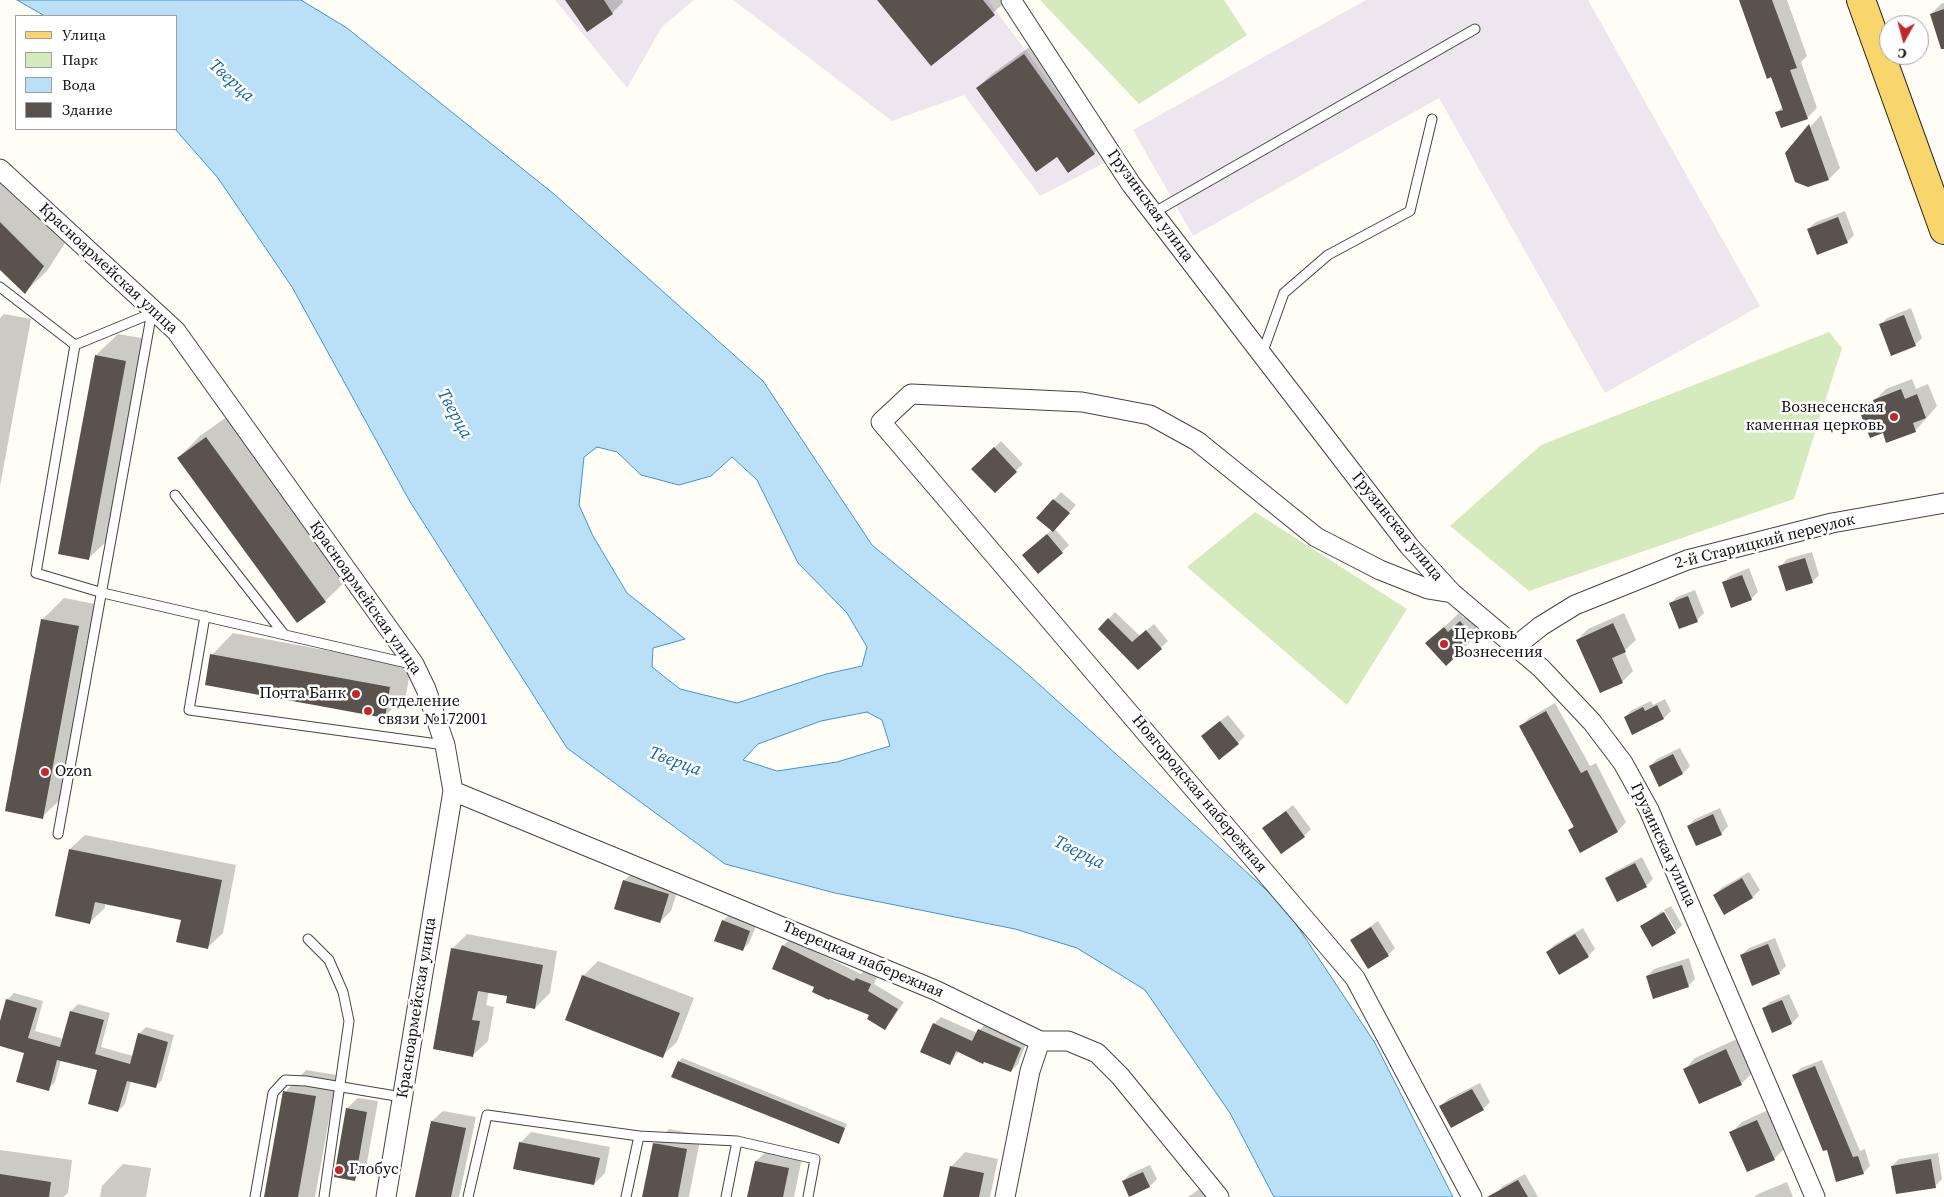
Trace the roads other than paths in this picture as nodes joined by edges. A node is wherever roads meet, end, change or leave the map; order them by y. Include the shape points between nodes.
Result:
1 (1011, 0) edge
2 (1861, 0) edge
3 (1475, 29) dead end
4 (1432, 119) dead end
5 (0, 169) edge
6 (1153, 213) junction
7 (1944, 230) edge
8 (0, 287) edge
9 (156, 312) junction
10 (75, 345) junction
11 (1262, 354) junction
12 (175, 495) dead end
13 (1944, 503) edge
14 (103, 593) junction
15 (1452, 593) junction
16 (205, 616) junction
17 (283, 633) junction
18 (1516, 646) junction
19 (414, 664) junction
20 (445, 745) junction
21 (454, 791) junction
22 (58, 834) dead end
23 (308, 939) dead end
24 (1040, 1041) junction
25 (340, 1087) junction
26 (402, 1097) junction
27 (639, 1136) junction
28 (737, 1142) junction
29 (255, 1197) edge
30 (324, 1197) edge
31 (386, 1197) edge
32 (468, 1197) edge
33 (626, 1197) edge
34 (726, 1197) edge
35 (808, 1197) edge
36 (1005, 1197) edge
37 (1219, 1197) edge
38 (1472, 1197) edge
39 (1815, 1197) edge

1 - 6 street, Грузинская улица
2 - 7 main road
3 - 6 lane
4 - 11 lane via 1410,211 1328,255 1284,293
5 - 9 street, Красноармейская улица
6 - 11 street, Грузинская улица
8 - 10 lane
9 - 10 lane
9 - 14 lane via 151,317
9 - 19 street, Красноармейская улица via 176,331
10 - 14 lane via 36,573
11 - 15 street, Грузинская улица via 1408,546
12 - 17 lane
13 - 18 street, 2-й Старицкий переулок via 1832,523 1687,560 1575,604
14 - 16 lane
14 - 22 lane
15 - 18 street, Грузинская улица
15 - 38 street, Новгородская набережная via 1428,589 1380,570 1316,537 1198,441 1150,415 1082,402 911,394 880,422 1355,978
16 - 17 lane
16 - 20 lane via 189,710
17 - 19 lane
18 - 39 street, Грузинская улица via 1592,722 1623,763 1650,810
19 - 20 street, Красноармейская улица
20 - 21 street, Красноармейская улица
21 - 24 street, Тверецкая набережная via 935,990
21 - 26 street, Красноармейская улица
23 - 25 lane via 328,960 343,992 349,1021
24 - 36 street via 1030,1071
24 - 37 street, Тверецкая набережная via 1068,1041 1097,1053 1120,1076
25 - 26 lane
25 - 29 lane via 285,1080 278,1085 273,1092
25 - 30 lane
26 - 31 street, Красноармейская улица
27 - 28 lane
27 - 32 lane via 486,1115
27 - 33 lane
28 - 34 lane
28 - 35 lane via 815,1159

